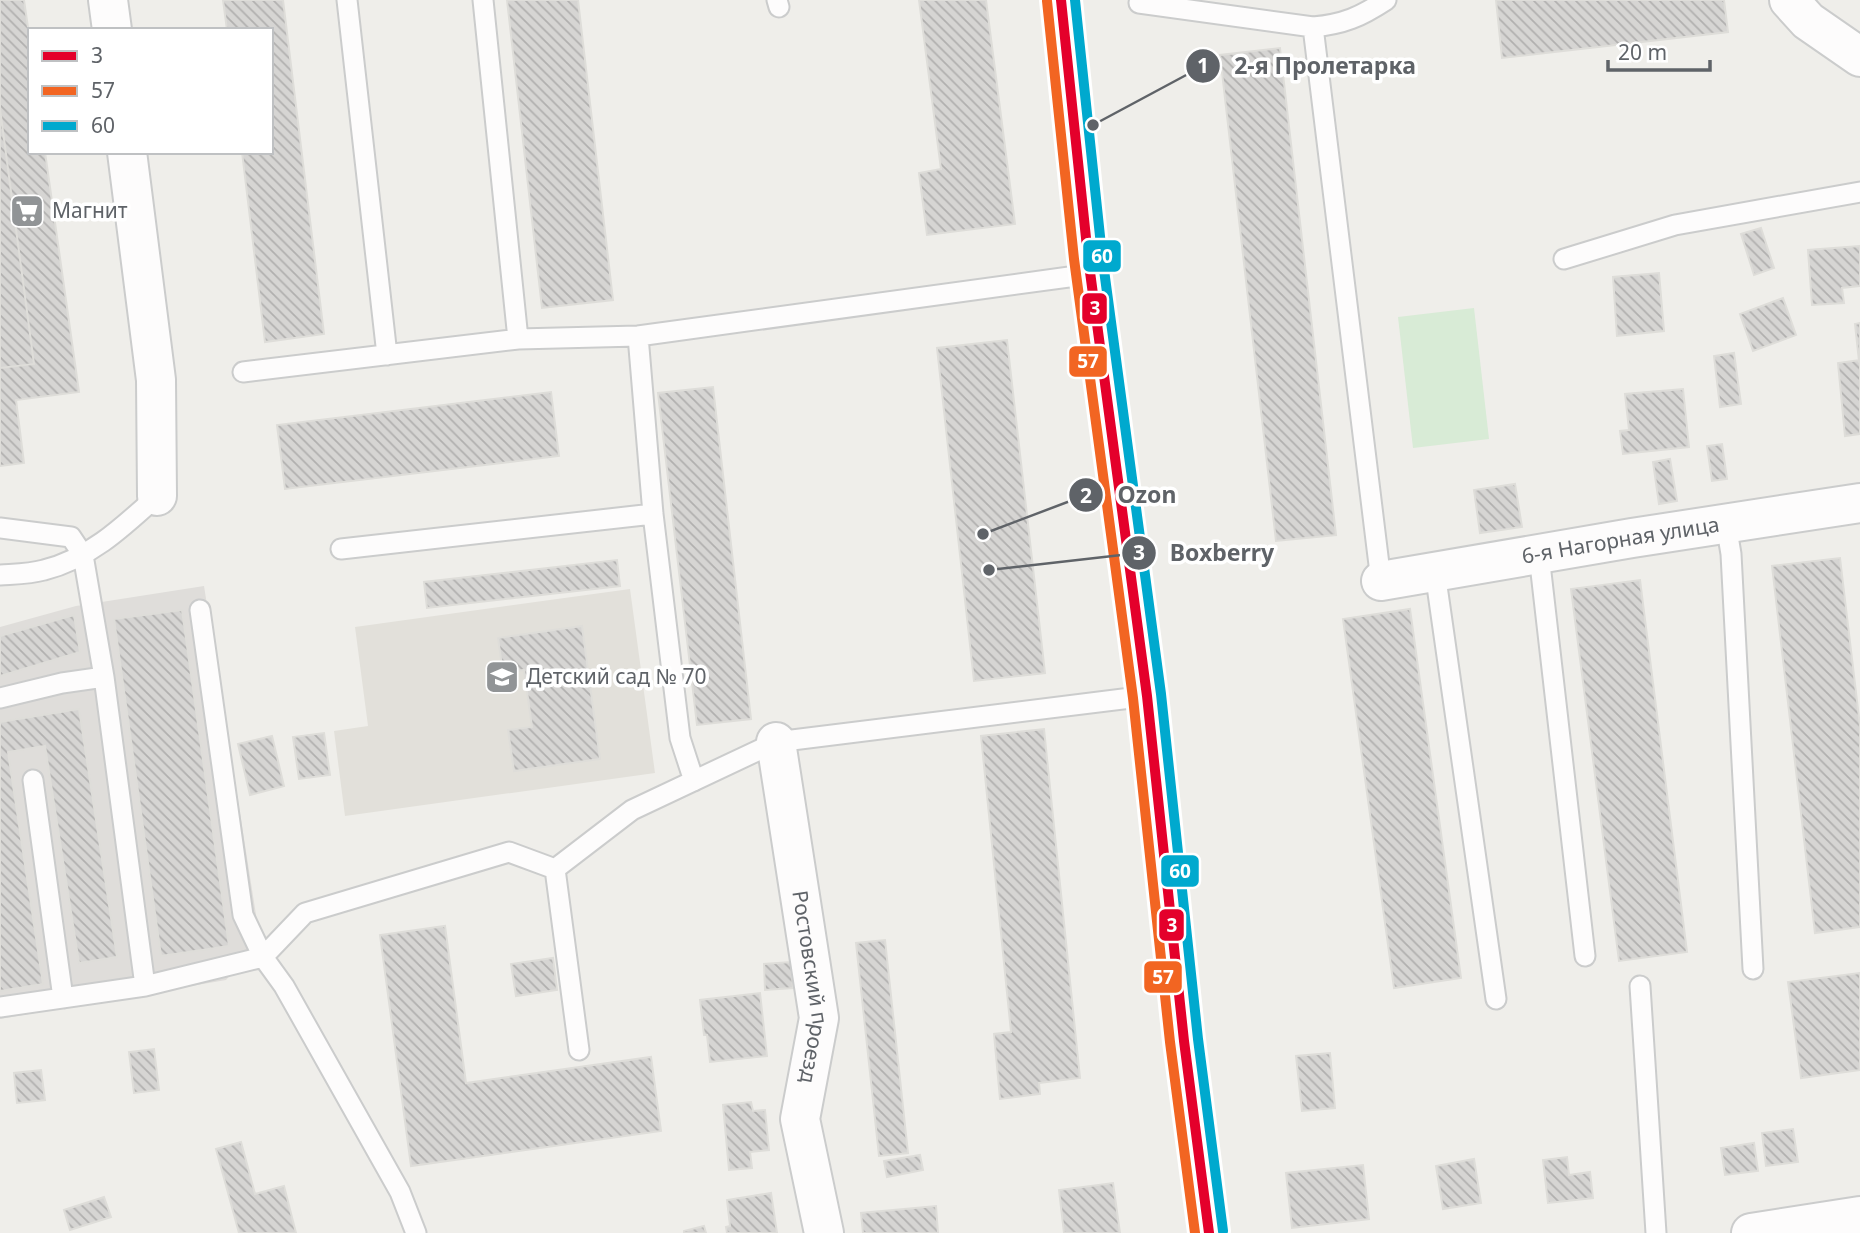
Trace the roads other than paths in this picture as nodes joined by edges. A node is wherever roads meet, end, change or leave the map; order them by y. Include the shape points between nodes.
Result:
1 (108, 0) edge
2 (347, 0) edge
3 (483, 0) edge
4 (1061, 0) edge
5 (1386, 0) edge
6 (1789, 0) edge
7 (1139, 3) dead end
8 (1313, 27) junction
9 (112, 28) edge
10 (1860, 57) edge
11 (127, 154) edge
12 (1860, 192) edge
13 (1564, 259) dead end
14 (1091, 274) junction
15 (638, 336) junction
16 (517, 339) junction
17 (387, 355) junction
18 (243, 372) dead end
19 (157, 496) joint
20 (1860, 503) edge
21 (653, 513) junction
22 (1726, 524) junction
23 (0, 528) edge
24 (341, 549) dead end
25 (83, 555) junction
26 (1539, 555) junction
27 (1435, 572) junction
28 (0, 575) edge
29 (1381, 581) joint
30 (200, 610) dead end
31 (104, 677) junction
32 (1147, 696) junction
33 (0, 698) edge
34 (776, 742) junction
35 (33, 779) dead end
36 (694, 781) junction
37 (555, 869) junction
38 (1585, 956) dead end
39 (263, 957) junction
40 (1753, 969) dead end
41 (145, 986) junction
42 (1640, 986) dead end
43 (63, 998) junction
44 (1496, 999) dead end
45 (0, 1007) edge
46 (579, 1050) dead end
47 (1860, 1216) edge
48 (416, 1233) edge
49 (824, 1233) edge
50 (1209, 1233) edge
51 (1657, 1233) edge
52 (1751, 1233) edge

1 - 9 street
2 - 17 lane
3 - 16 lane
4 - 14 street
5 - 8 lane via 1362,15
6 - 10 street via 1808,20
7 - 8 lane
8 - 29 lane
11 - 19 street via 156,380
12 - 13 lane via 1675,225
14 - 15 lane
14 - 32 street
15 - 16 lane
15 - 21 lane
16 - 17 lane
17 - 18 lane
19 - 25 lane via 119,531
20 - 22 street, 6-я Нагорная улица
21 - 24 lane
21 - 36 lane via 680,738
22 - 26 street, 6-я Нагорная улица
22 - 40 lane
23 - 25 lane via 71,537
25 - 28 lane via 44,570
25 - 31 lane
26 - 27 street, 6-я Нагорная улица
26 - 38 lane
27 - 29 street, 6-я Нагорная улица
27 - 44 lane
30 - 39 lane via 243,915
31 - 33 lane
31 - 41 lane
32 - 34 lane
32 - 50 street
34 - 36 lane
34 - 49 street, Ростовский проезд via 819,1018 800,1119
35 - 43 lane
36 - 37 lane via 632,810
37 - 39 lane via 509,852 305,913
37 - 46 lane
39 - 41 lane
39 - 48 lane via 284,986 400,1192
41 - 43 lane
42 - 51 lane
43 - 45 lane
47 - 52 street

